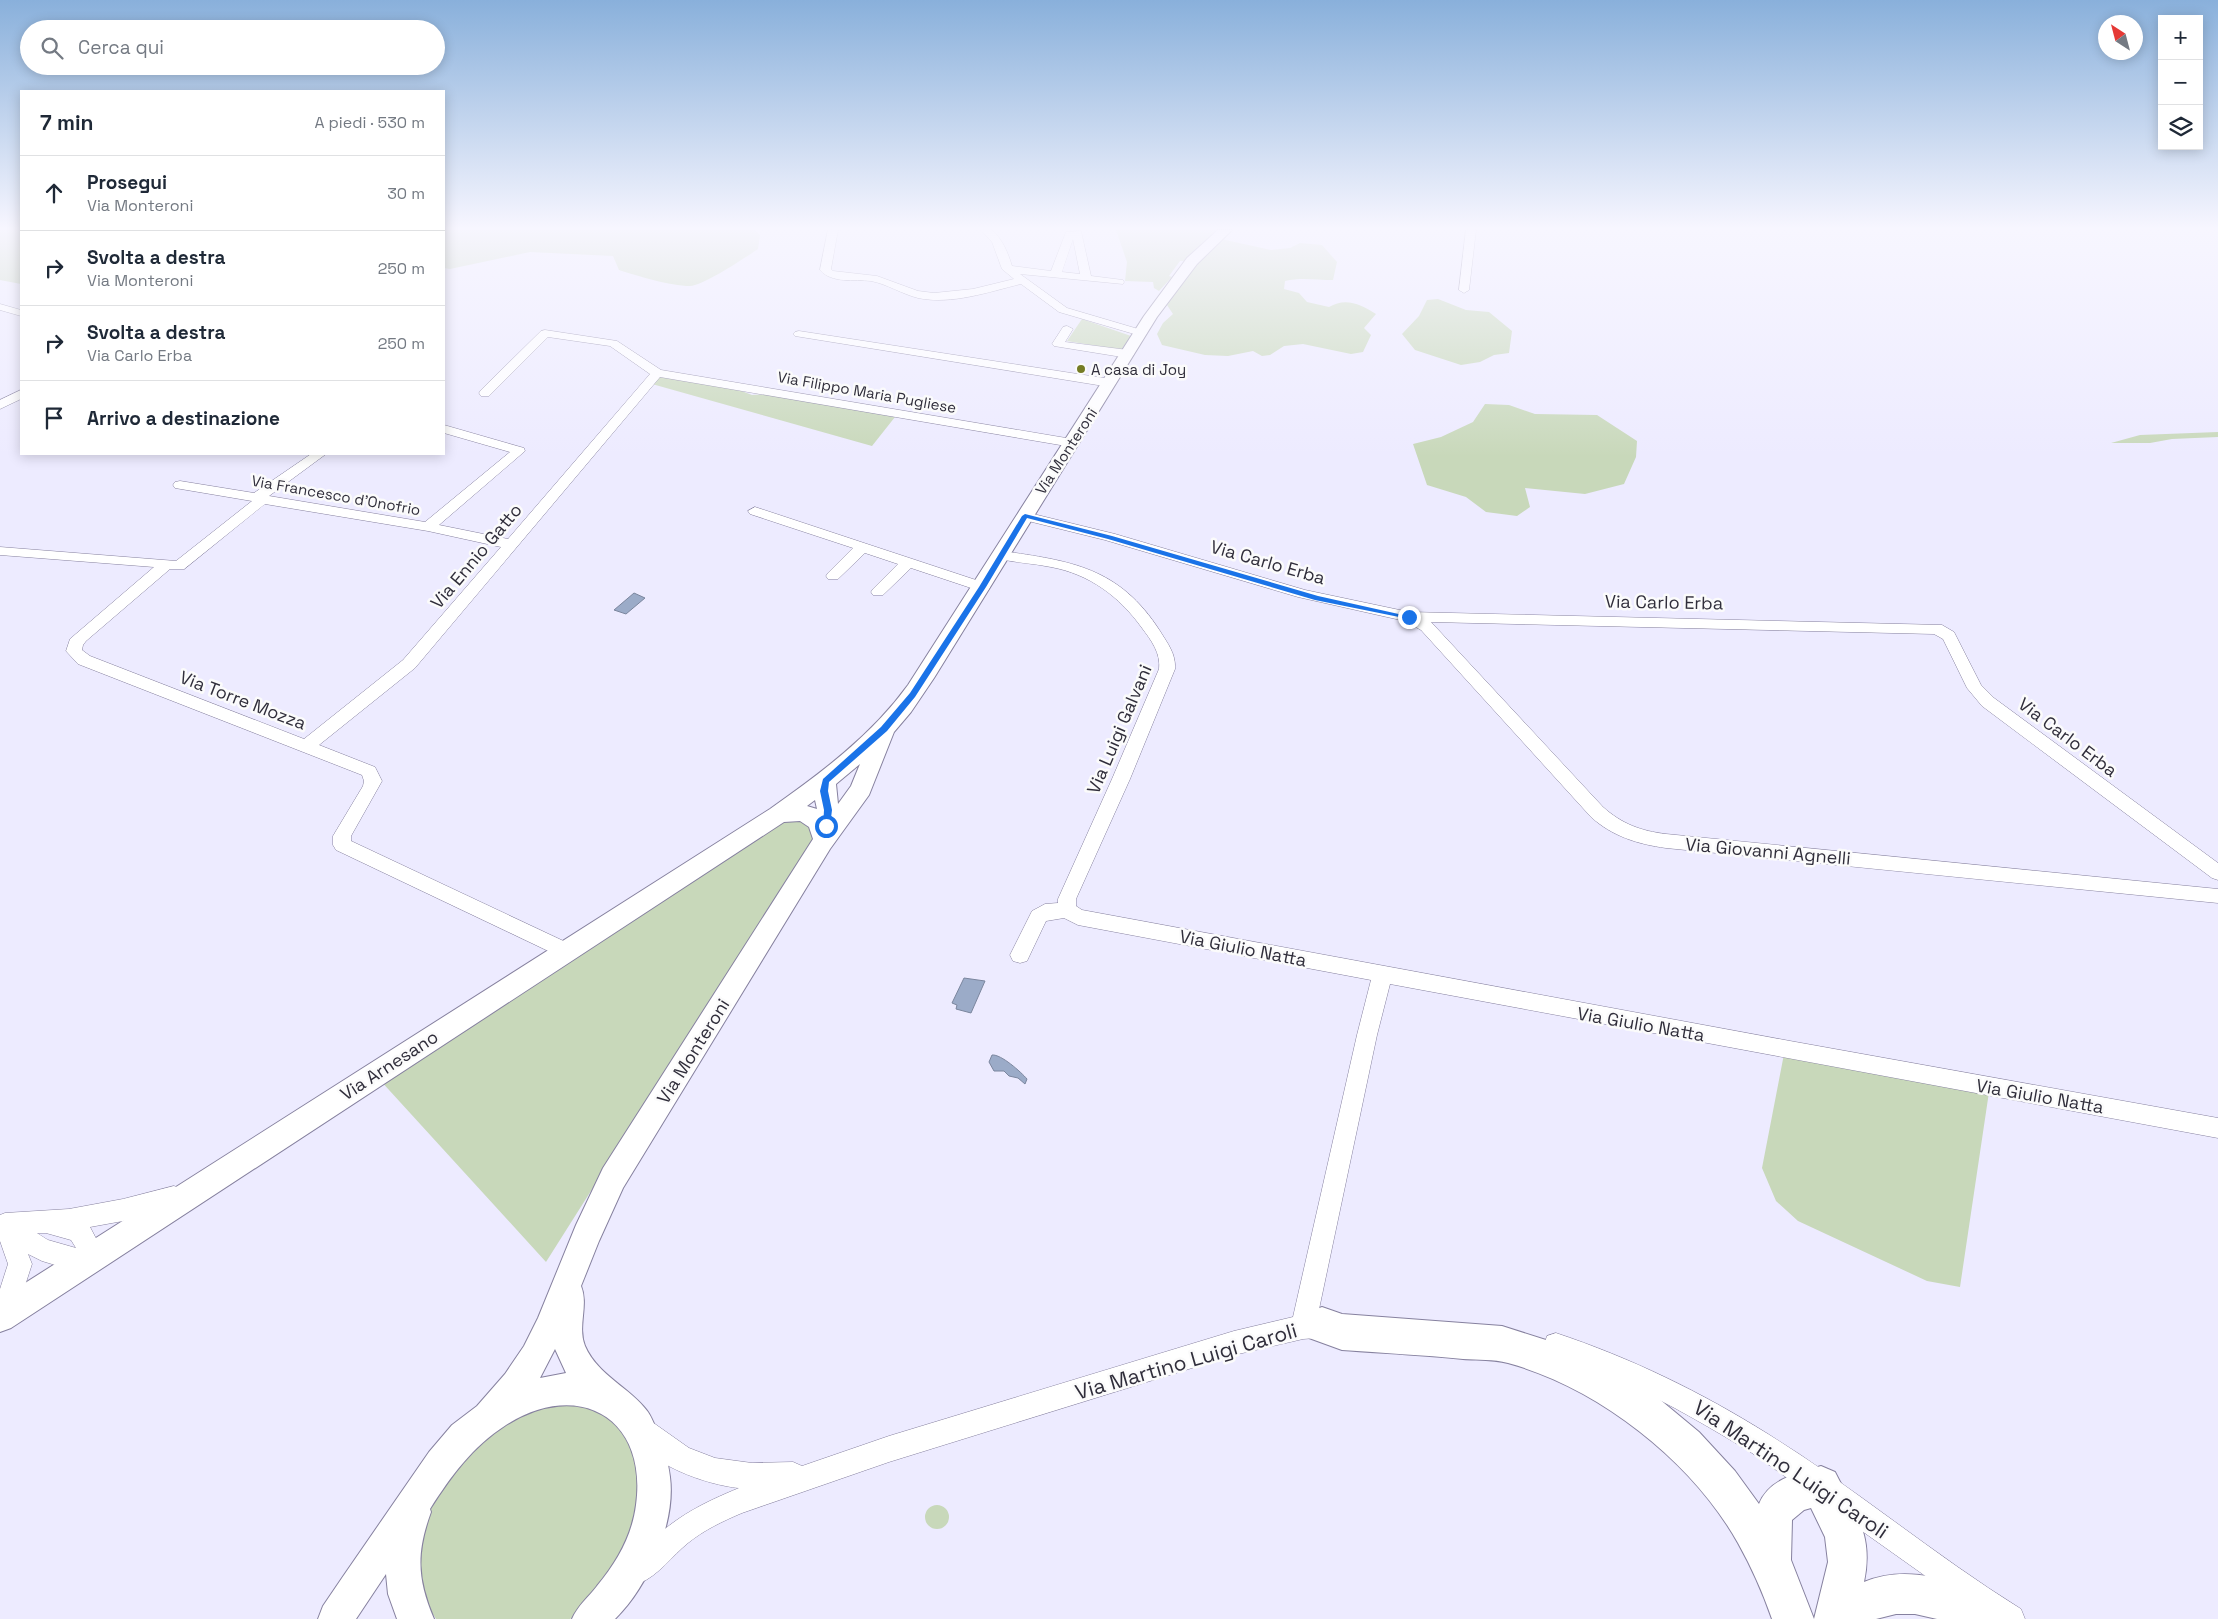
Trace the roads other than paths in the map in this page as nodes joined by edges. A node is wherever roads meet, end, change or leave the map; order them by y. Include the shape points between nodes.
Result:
1 (1057, 306) edge
2 (1160, 306) edge
3 (0, 307) edge
4 (20, 313) edge
5 (1068, 329) dead end
6 (1141, 333) junction
7 (799, 334) dead end
8 (1128, 354) junction
9 (657, 372) junction
10 (1110, 383) junction
11 (485, 393) dead end
12 (20, 395) edge
13 (0, 405) edge
14 (445, 430) edge
15 (1072, 443) junction
16 (318, 455) edge
17 (180, 485) dead end
18 (261, 498) junction
19 (755, 511) dead end
20 (1025, 516) junction
21 (428, 527) junction
22 (510, 544) junction
23 (863, 547) junction
24 (0, 550) edge
25 (1002, 555) junction
26 (908, 562) junction
27 (167, 564) junction
28 (833, 576) dead end
29 (983, 587) junction
30 (878, 592) dead end
31 (1409, 617) junction
32 (884, 729) junction
33 (307, 746) junction
34 (826, 781) junction
35 (851, 804) junction
36 (778, 815) junction
37 (823, 839) junction
38 (2218, 873) edge
39 (2218, 896) edge
40 (1067, 910) junction
41 (565, 951) junction
42 (1020, 955) dead end
43 (1383, 974) junction
44 (2218, 1128) edge
45 (210, 1182) junction
46 (2, 1223) edge
47 (85, 1262) junction
48 (574, 1264) junction
49 (0, 1309) edge
50 (0, 1317) edge
51 (1312, 1326) junction
52 (610, 1399) junction
53 (489, 1416) junction
54 (638, 1426) junction
55 (831, 1469) junction
56 (1821, 1486) junction
57 (423, 1490) junction
58 (1771, 1559) junction
59 (596, 1614) edge
60 (336, 1619) edge
61 (416, 1619) edge
62 (1793, 1619) edge
63 (1835, 1619) edge
64 (1845, 1619) edge
65 (1990, 1619) edge
66 (2011, 1619) edge

1 - 6 street
2 - 6 main road, Via Monteroni
3 - 4 street
5 - 8 street via 1058,344
6 - 8 main road, Via Monteroni
7 - 10 street
8 - 10 main road, Via Monteroni
9 - 11 street via 613,343 546,333
9 - 15 street, Via Filippo Maria Pugliese
9 - 22 street, Via Ennio Gatto
10 - 15 main road, Via Monteroni
12 - 13 street
14 - 21 street, Via Francesco d'Onofrio via 519,451
15 - 20 main road, Via Monteroni
16 - 18 street
17 - 18 street, Via Francesco d'Onofrio
18 - 21 street, Via Francesco d'Onofrio
18 - 27 street via 179,566
19 - 23 street
20 - 25 main road, Via Monteroni
20 - 31 street, Via Carlo Erba via 1110,537 1310,596
21 - 22 street
22 - 33 street, Via Ennio Gatto via 408,664
23 - 26 street
23 - 28 street
24 - 27 street
25 - 29 main road, Via Monteroni
25 - 40 street, Via Luigi Galvani via 1077,569 1105,582 1129,602 1168,658 1167,669 1066,899
26 - 29 street
26 - 30 street
27 - 33 street, Via Torre Mozza via 81,637 75,643 74,651 84,660
29 - 32 main road, Via Monteroni via 912,695
31 - 38 street, Via Carlo Erba via 1937,629 1949,636 1975,688 1988,702
31 - 39 street, Via Giovanni Agnelli via 1440,639 1598,812 1627,833 1666,841
32 - 34 main road, Via Monteroni
32 - 35 main road, Via Monteroni via 868,775
33 - 41 street, Via Torre Mozza via 354,764 372,776 369,793 342,836 342,845
34 - 35 main road via 844,786
34 - 36 main road, Via Monteroni
34 - 37 main road, Via Monteroni via 824,791 828,810
35 - 37 main road, Via Monteroni
36 - 37 main road via 804,812 814,816 820,822
36 - 41 main road, Via Arnesano
37 - 48 main road, Via Monteroni via 613,1178
40 - 42 street via 1045,912 1040,916
40 - 43 street, Via Giulio Natta via 1078,917
41 - 45 main road, Via Arnesano
43 - 44 street, Via Giulio Natta
43 - 51 street via 1361,1064
45 - 46 street via 174,1197 123,1210 69,1220
45 - 47 main road, Via Arnesano
46 - 47 street via 42,1250
46 - 49 street via 20,1264 8,1301
47 - 50 main road, Via Arnesano
48 - 52 main road, Via Monteroni via 566,1330 570,1347 583,1372
48 - 53 main road, Via Monteroni via 535,1358
51 - 55 street, Via Martino Luigi Caroli via 1234,1342
51 - 56 street, Via Martino Luigi Caroli via 1408,1319 1510,1332 1580,1352 1625,1369 1691,1401
51 - 58 highway via 1342,1332 1506,1345 1552,1359 1588,1375 1666,1429 1704,1465 1740,1510
52 - 53 main road, Via Monteroni via 590,1391 546,1392 517,1400
52 - 54 main road, Via Monteroni
53 - 57 main road, Via Monteroni via 452,1448
54 - 55 street, Via Martino Luigi Caroli via 660,1445 686,1460 739,1477 793,1475
54 - 59 main road, Via Monteroni via 650,1451 655,1480 652,1512 642,1546 630,1571
55 - 59 street, Via Martino Luigi Caroli via 710,1513 679,1533
56 - 58 highway via 1797,1491 1785,1498 1774,1512 1770,1532
56 - 63 highway via 1845,1534 1848,1562
56 - 66 street, Via Martino Luigi Caroli
57 - 60 main road, Via Monteroni
57 - 61 main road, Via Monteroni via 410,1521 404,1554 404,1584
58 - 62 highway
64 - 65 highway via 1853,1609 1870,1599 1912,1592

